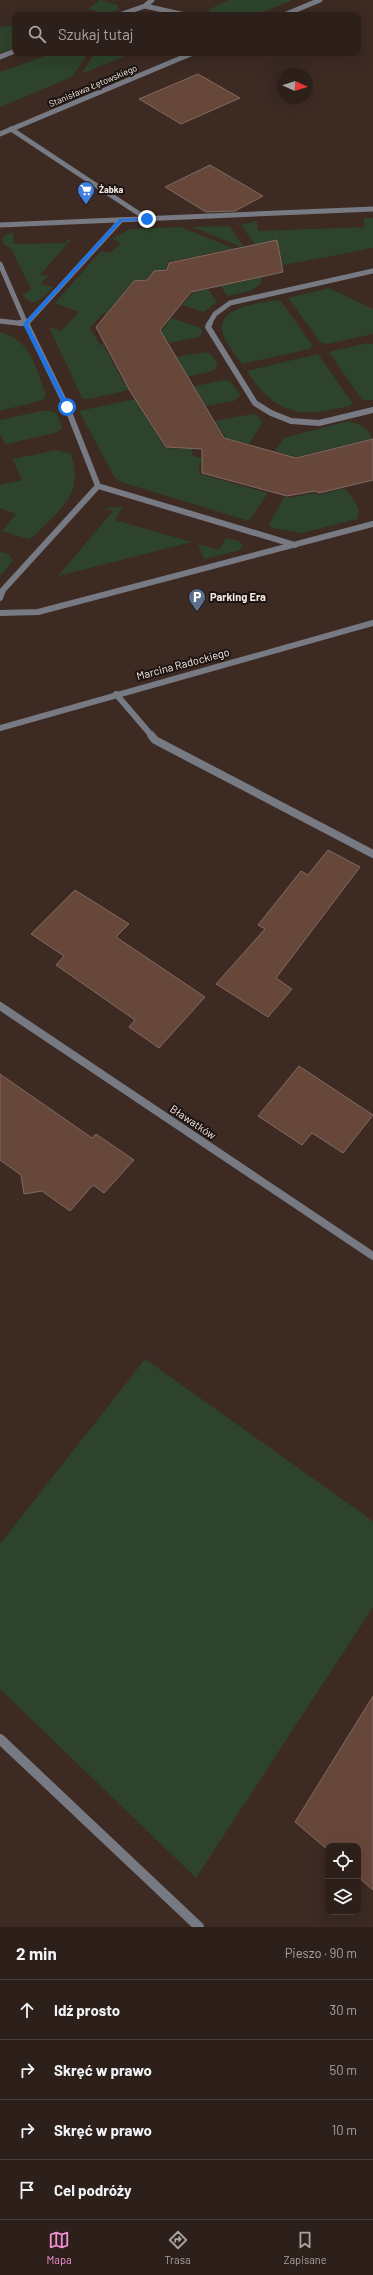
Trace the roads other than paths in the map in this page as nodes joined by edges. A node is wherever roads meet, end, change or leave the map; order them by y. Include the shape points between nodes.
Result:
1 (152, 0) edge
2 (320, 0) edge
3 (145, 6) junction
4 (128, 12) edge
5 (172, 12) edge
6 (291, 12) edge
7 (12, 52) edge
8 (186, 56) edge
9 (0, 57) edge
10 (11, 129) junction
11 (0, 134) edge
12 (373, 209) edge
13 (147, 219) junction
14 (121, 220) junction
15 (0, 226) edge
16 (0, 264) edge
17 (373, 271) edge
18 (0, 321) edge
19 (26, 324) junction
20 (373, 410) edge
21 (98, 486) junction
22 (373, 524) edge
23 (295, 545) junction
24 (0, 598) edge
25 (0, 612) edge
26 (373, 623) edge
27 (116, 694) junction
28 (0, 728) edge
29 (373, 854) edge
30 (0, 1006) edge
31 (373, 1256) edge
32 (0, 1739) edge
33 (199, 1927) edge

1 - 3 street
2 - 6 street
3 - 4 street
3 - 5 street
7 - 9 street
8 - 10 street, Stanisława Łętowskiego
10 - 11 street, Stanisława Łętowskiego
10 - 13 street
12 - 13 street
13 - 14 street
14 - 15 street
14 - 19 street
16 - 19 street
17 - 20 street via 230,303 215,314 208,327 255,403 271,414 291,421 319,423
18 - 19 street
19 - 21 street via 67,407
21 - 23 street
21 - 24 street via 3,590
22 - 23 street
23 - 25 street via 38,612
26 - 27 street, Marcina Radockiego
27 - 28 street, Marcina Radockiego
27 - 29 street via 155,740
30 - 31 street, Bławatków
32 - 33 street

